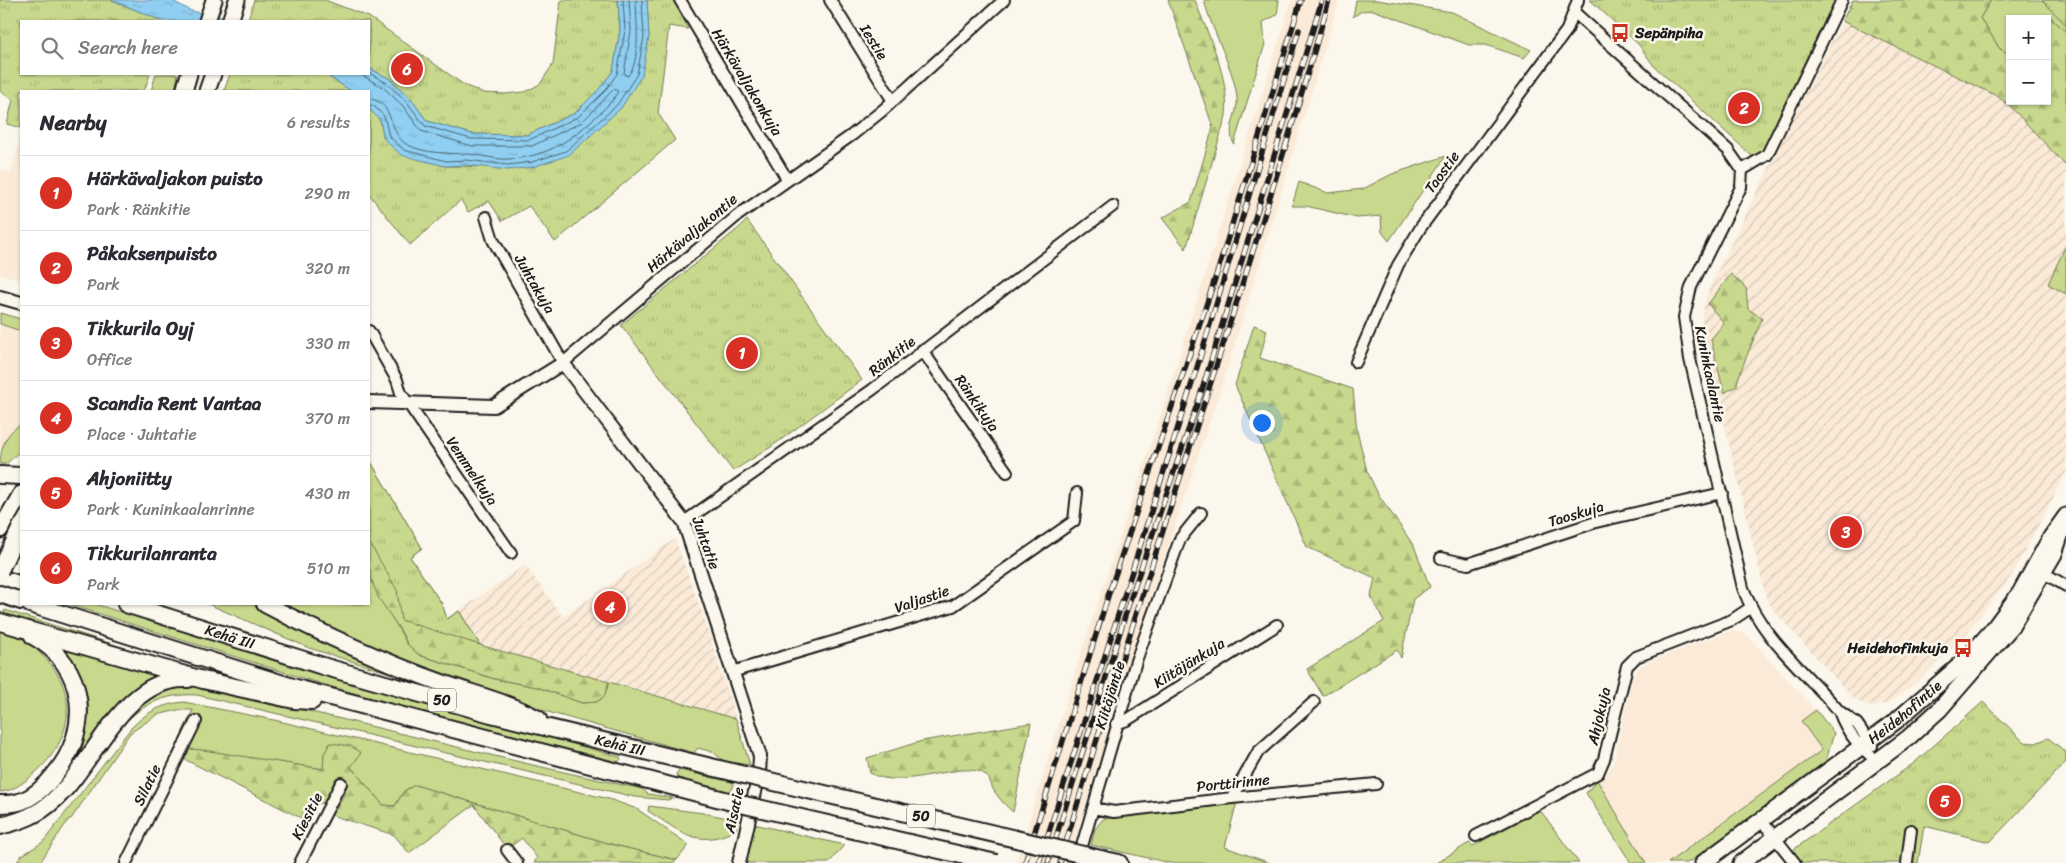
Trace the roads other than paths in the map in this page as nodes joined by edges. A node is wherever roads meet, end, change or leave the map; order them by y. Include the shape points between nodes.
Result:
1 (214, 0) edge
2 (680, 0) edge
3 (830, 0) edge
4 (1004, 0) edge
5 (1578, 0) edge
6 (1842, 0) edge
7 (236, 2) edge
8 (1575, 12) junction
9 (207, 20) edge
10 (230, 20) edge
11 (190, 75) edge
12 (212, 75) edge
13 (184, 90) edge
14 (206, 90) edge
15 (893, 101) junction
16 (1742, 170) junction
17 (788, 179) junction
18 (1113, 206) dead end
19 (486, 217) dead end
20 (0, 297) edge
21 (20, 303) edge
22 (370, 333) edge
23 (922, 350) junction
24 (1356, 362) dead end
25 (563, 363) junction
26 (370, 402) edge
27 (409, 404) junction
28 (1007, 472) dead end
29 (0, 475) edge
30 (20, 476) edge
31 (1077, 493) dead end
32 (1722, 493) junction
33 (20, 496) edge
34 (1201, 513) dead end
35 (2065, 518) edge
36 (684, 522) junction
37 (3, 524) edge
38 (20, 528) edge
39 (511, 553) dead end
40 (1441, 558) dead end
41 (0, 559) edge
42 (20, 566) edge
43 (2039, 570) junction
44 (0, 571) edge
45 (2066, 586) edge
46 (0, 594) edge
47 (20, 601) edge
48 (33, 605) edge
49 (129, 605) edge
50 (267, 605) edge
51 (1750, 608) junction
52 (0, 622) edge
53 (1277, 625) dead end
54 (16, 627) junction
55 (732, 672) junction
56 (203, 680) junction
57 (1314, 702) dead end
58 (352, 704) junction
59 (196, 721) dead end
60 (1116, 724) junction
61 (557, 730) junction
62 (1864, 744) junction
63 (1877, 761) junction
64 (760, 764) joint
65 (341, 783) dead end
66 (1376, 784) dead end
67 (1232, 798) junction
68 (0, 804) edge
69 (1093, 808) junction
70 (1761, 820) junction
71 (0, 826) edge
72 (1911, 830) dead end
73 (1476, 836) dead end
74 (1775, 837) junction
75 (507, 850) dead end
76 (1112, 861) edge
77 (126, 863) edge
78 (300, 863) edge
79 (517, 863) edge
80 (739, 863) edge
81 (996, 863) edge
82 (1077, 863) edge
83 (1703, 863) edge
84 (1741, 863) edge
85 (1795, 863) edge
86 (1907, 863) edge

1 - 9 main road
2 - 17 street, Härkävaljakonkuja
3 - 15 street, Iestie
4 - 15 street, Härkävaljakontie
5 - 8 street
6 - 16 street via 1767,154
7 - 10 main road
8 - 16 street via 1728,150
8 - 24 street, Taostie via 1567,30 1421,227 1398,266
11 - 13 main road
12 - 14 main road
15 - 17 street, Härkävaljakontie via 852,135
16 - 32 street, Kuninkaalantie via 1741,187 1691,287 1684,317 1690,359
17 - 25 street, Härkävaljakontie via 737,216
18 - 23 street, Ränkitie
19 - 25 street, Juhtakuja via 493,240
20 - 21 street
22 - 27 street, Vemmelkuja
23 - 28 street, Ränkikuja
23 - 36 street, Ränkitie via 872,390
25 - 27 street, Härkävaljakontie via 494,406
25 - 36 street, Juhtatie
26 - 27 street, Härkävaljakontie
27 - 39 street, Vemmelkuja
29 - 30 highway
31 - 55 street, Valjastie via 1074,521 957,604
32 - 40 street, Taoskuja via 1596,522 1468,564
32 - 51 street, Kuninkaalantie
33 - 37 main road
34 - 60 street, Kiitäjäntie via 1180,539
35 - 43 main road, Heidehofintie via 2050,537
36 - 55 street, Juhtatie
38 - 44 main road, bridge
41 - 42 highway
43 - 45 street
43 - 62 main road, Heidehofintie via 1966,660
43 - 63 main road, Heidehofintie via 2011,626 1959,689 1908,738
46 - 47 highway
48 - 58 highway, Kehä III / 50
49 - 61 highway, Kehä III / 50 via 326,667
50 - 61 highway via 326,636 442,683 515,707
51 - 62 street, Kuninkaalantie via 1763,628 1839,711 1851,718
51 - 73 street, Ahjokuja via 1732,620 1636,657 1624,672 1598,773
52 - 54 highway
53 - 60 street, Kiitäjänkuja
54 - 56 highway
54 - 68 highway via 55,652 68,671 76,689 79,727 72,747 51,780 20,802
55 - 64 street, Juhtatie
56 - 58 highway via 294,700
56 - 71 highway via 182,679 162,684 133,701 116,717 69,786 32,816
57 - 67 street via 1258,752
58 - 81 highway, Kehä III / 50, bridge via 732,802
59 - 77 street, Silatie
60 - 69 street, Kiitäjäntie
61 - 76 highway, Kehä III / 50, bridge
62 - 63 street, Kuninkaalantie
62 - 70 main road, Heidehofintie
63 - 74 main road, Heidehofintie
64 - 80 street, Aisatie
65 - 78 street, Kiesitie
66 - 67 street, Porttirinne
67 - 69 street, Porttirinne via 1114,812
69 - 82 street, Kiitäjäntie
70 - 74 street
70 - 83 main road, Heidehofintie
72 - 86 street
74 - 84 main road, Heidehofintie
74 - 85 street
75 - 79 street

